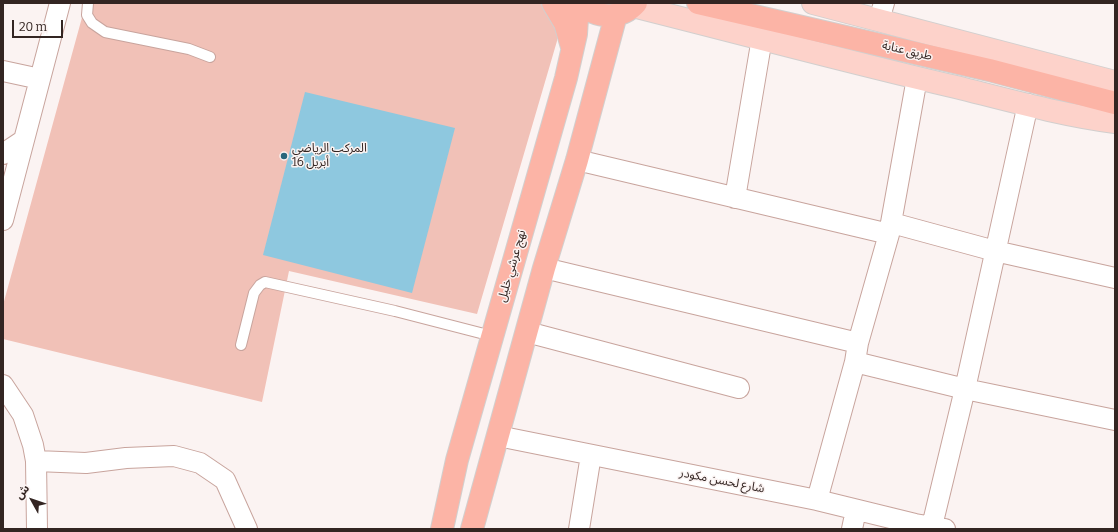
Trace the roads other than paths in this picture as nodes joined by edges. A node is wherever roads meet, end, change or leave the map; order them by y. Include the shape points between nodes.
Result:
1 (60, 3) edge
2 (88, 3) edge
3 (553, 3) edge
4 (579, 3) edge
5 (698, 3) edge
6 (757, 3) edge
7 (813, 3) edge
8 (628, 8) edge
9 (881, 11) edge
10 (762, 38) junction
11 (572, 49) junction
12 (210, 57) dead end
13 (3, 71) edge
14 (917, 78) junction
15 (40, 80) junction
16 (1115, 82) edge
17 (1115, 90) edge
18 (1115, 103) edge
19 (1028, 104) junction
20 (1115, 122) edge
21 (24, 140) junction
22 (3, 154) edge
23 (577, 160) junction
24 (735, 198) junction
25 (3, 220) edge
26 (890, 229) junction
27 (995, 251) junction
28 (544, 268) junction
29 (1115, 278) edge
30 (527, 332) junction
31 (492, 336) junction
32 (858, 343) junction
33 (241, 345) dead end
34 (855, 362) junction
35 (3, 385) edge
36 (739, 388) dead end
37 (965, 389) junction
38 (1115, 420) edge
39 (498, 436) junction
40 (591, 455) junction
41 (36, 461) junction
42 (817, 500) junction
43 (854, 519) edge
44 (928, 527) edge
45 (37, 529) edge
46 (247, 529) edge
47 (442, 529) edge
48 (472, 529) edge
49 (578, 529) edge

1 - 15 street
2 - 12 lane via 87,15 92,23 105,32 189,49
3 - 11 highway via 565,23
4 - 8 highway via 591,12 607,16
4 - 11 highway, نهج عرشي خليل
5 - 18 highway, طريق عنابة via 989,70
6 - 17 highway, طريق عنابة
7 - 9 main road
8 - 10 main road
8 - 23 highway
9 - 16 main road
10 - 14 main road
10 - 24 street
11 - 31 highway, نهج عرشي خليل via 566,78
13 - 15 street
14 - 19 main road
14 - 26 street
15 - 21 street
19 - 20 main road
19 - 27 street
21 - 22 street
21 - 25 street
23 - 24 street
23 - 28 highway
24 - 26 street
26 - 27 street
26 - 32 street
27 - 29 street
27 - 37 street
28 - 30 highway
28 - 32 street
30 - 36 street
30 - 39 highway
31 - 33 lane via 265,282 254,293
31 - 47 highway, نهج عرشي خليل via 457,460
32 - 34 street
34 - 37 street
34 - 42 street
35 - 41 street via 23,415
37 - 38 street
37 - 44 street
39 - 40 street, شارع لحسن مكودر
39 - 48 highway
40 - 42 street, شارع لحسن مكودر
40 - 49 street
41 - 45 street
41 - 46 street via 86,464 126,458 174,456 200,463 225,480
42 - 43 street, شارع لحسن مكودر
43 - 44 street, شارع لحسن مكودر

